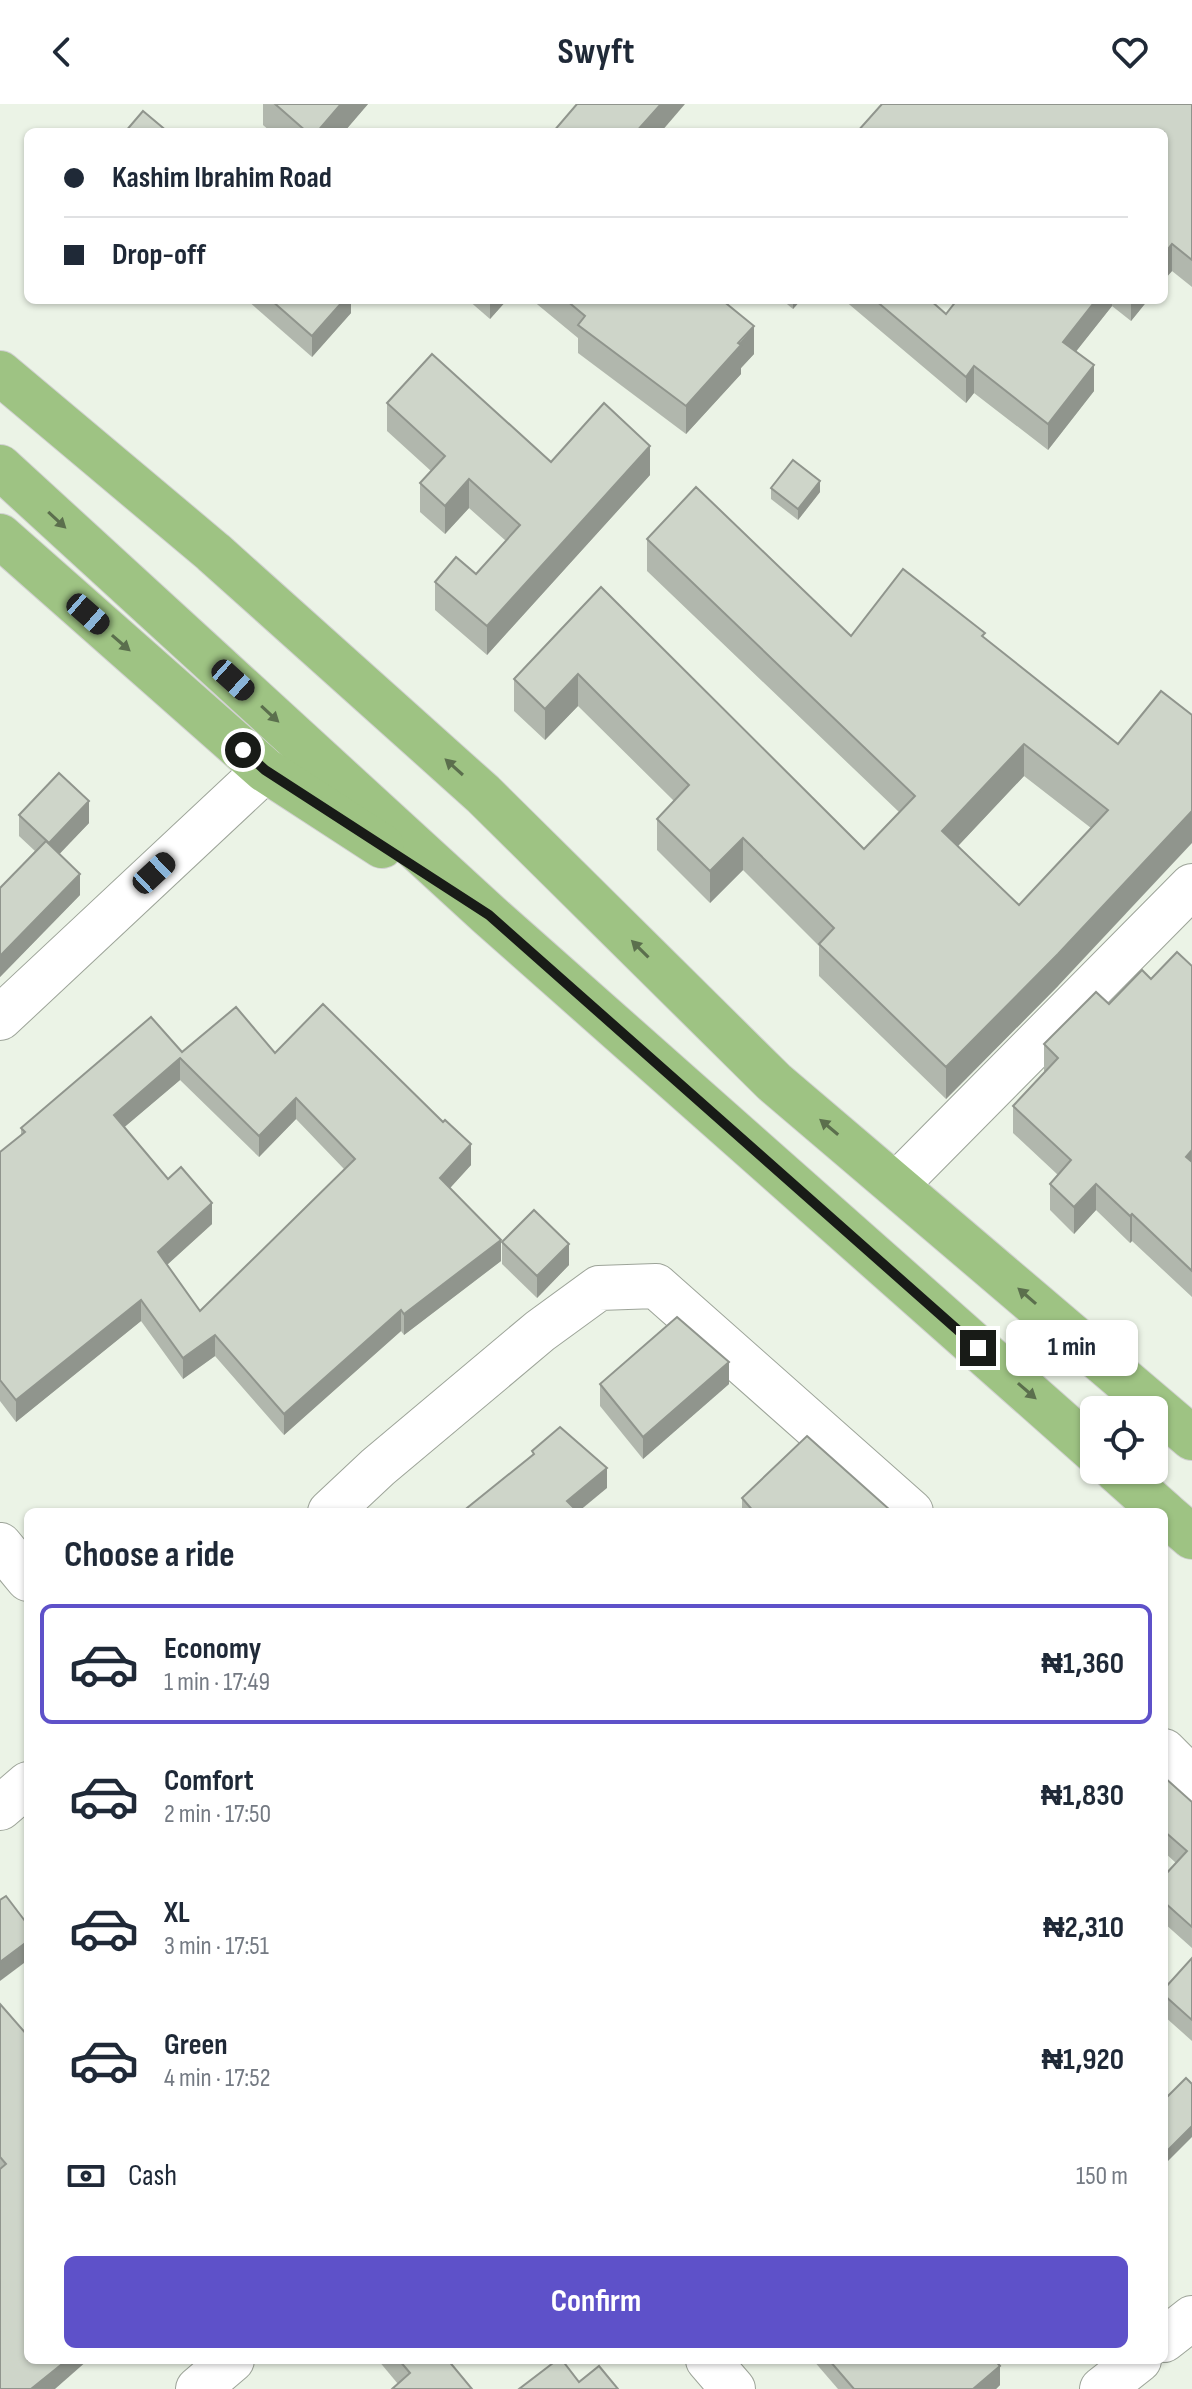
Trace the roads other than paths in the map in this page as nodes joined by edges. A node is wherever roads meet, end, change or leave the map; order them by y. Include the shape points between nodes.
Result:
1 (0, 373) edge
2 (0, 467) edge
3 (0, 536) edge
4 (265, 770) junction
5 (1192, 886) edge
6 (489, 915) junction
7 (0, 1018) edge
8 (897, 1184) junction
9 (1192, 1438) edge
10 (1080, 1439) edge
11 (1132, 1484) edge
12 (334, 1508) edge
13 (906, 1508) edge
14 (1159, 1508) edge
15 (1168, 1516) edge
16 (1192, 1537) edge
17 (0, 1545) edge
18 (24, 1574) edge
19 (1168, 1755) edge
20 (1192, 1779) edge
21 (24, 1787) edge
22 (0, 1808) edge
23 (1192, 2318) edge
24 (1168, 2337) edge
25 (227, 2364) edge
26 (711, 2364) edge
27 (1134, 2364) edge
28 (198, 2389) edge
29 (733, 2389) edge
30 (1102, 2389) edge

8 -> 1 highway via 774,1082 483,794 213,552
2 -> 6 highway
3 -> 4 highway
4 - 6 highway
4 - 7 street
5 - 8 street
6 -> 10 highway
9 -> 8 highway
11 - 14 highway
12 - 13 street via 540,1331 599,1288 656,1286
15 - 16 highway
17 - 18 street
19 - 20 street
21 - 22 street
23 - 24 street
25 - 28 street
26 - 29 street
27 - 30 street

